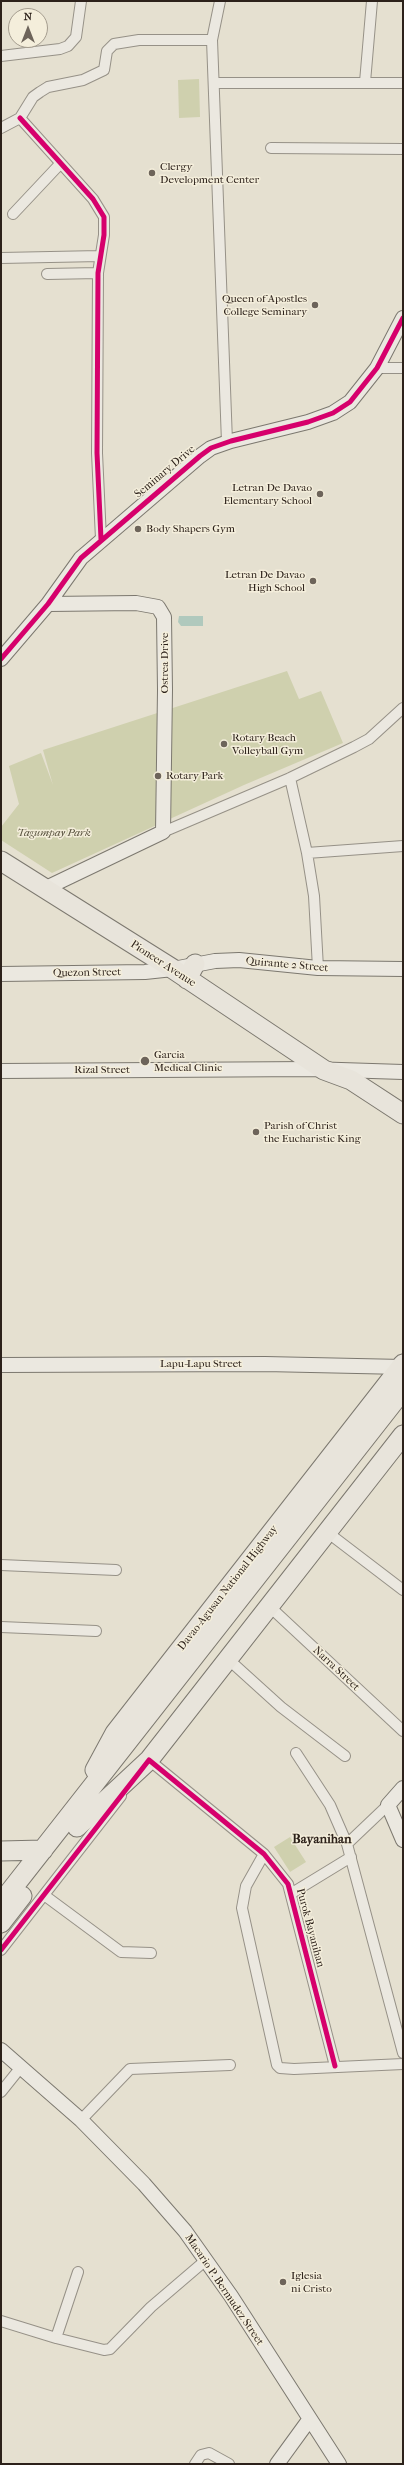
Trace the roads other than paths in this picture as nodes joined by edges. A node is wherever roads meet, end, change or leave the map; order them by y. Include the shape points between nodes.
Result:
1 (81, 1) edge
2 (220, 1) edge
3 (372, 1) edge
4 (212, 40) junction
5 (1, 56) edge
6 (365, 82) junction
7 (214, 83) junction
8 (403, 83) edge
9 (20, 118) junction
10 (1, 128) edge
11 (271, 148) dead end
12 (403, 149) edge
13 (60, 164) junction
14 (13, 214) dead end
15 (100, 256) junction
16 (1, 258) edge
17 (98, 273) junction
18 (47, 274) dead end
19 (403, 318) edge
20 (377, 368) junction
21 (403, 368) edge
22 (227, 442) junction
23 (101, 539) junction
24 (48, 604) junction
25 (1, 659) edge
26 (403, 708) edge
27 (290, 778) junction
28 (163, 832) junction
29 (403, 846) edge
30 (307, 853) junction
31 (1, 861) edge
32 (44, 889) junction
33 (318, 968) junction
34 (403, 969) edge
35 (185, 971) junction
36 (1, 974) edge
37 (324, 1070) junction
38 (1, 1071) edge
39 (403, 1072) edge
40 (403, 1114) edge
41 (403, 1127) edge
42 (1, 1365) edge
43 (402, 1366) edge
44 (403, 1390) edge
45 (403, 1410) edge
46 (403, 1435) edge
47 (315, 1524) junction
48 (1, 1565) edge
49 (116, 1570) dead end
50 (403, 1590) edge
51 (270, 1606) junction
52 (1, 1627) edge
53 (96, 1631) dead end
54 (228, 1659) junction
55 (403, 1731) edge
56 (296, 1753) dead end
57 (345, 1756) dead end
58 (149, 1760) junction
59 (403, 1788) edge
60 (388, 1805) junction
61 (72, 1823) junction
62 (403, 1840) edge
63 (347, 1844) junction
64 (43, 1850) junction
65 (1, 1851) edge
66 (264, 1854) junction
67 (351, 1857) junction
68 (292, 1893) junction
69 (44, 1895) junction
70 (1, 1917) edge
71 (1, 1950) edge
72 (151, 1953) dead end
73 (1, 2050) edge
74 (403, 2053) edge
75 (403, 2064) edge
76 (230, 2065) dead end
77 (335, 2066) junction
78 (21, 2067) junction
79 (1, 2092) edge
80 (81, 2120) junction
81 (206, 2260) junction
82 (78, 2272) dead end
83 (1, 2321) edge
84 (56, 2338) junction
85 (309, 2420) junction
86 (195, 2464) edge
87 (229, 2464) edge
88 (277, 2464) edge
89 (340, 2464) edge

1 - 5 street via 73,43 60,49
2 - 4 street
3 - 6 street
4 - 7 street
4 - 9 street via 139,40 114,44 107,51 104,70 83,80 48,87 33,97
6 - 7 street
6 - 8 street
7 - 22 street
9 - 10 street
9 - 13 street
11 - 12 street
13 - 14 street
13 - 15 street via 93,199 104,217
15 - 16 street
15 - 17 street
17 - 18 street
17 - 23 street via 97,453
19 - 20 street, Seminary Drive
20 - 21 street
20 - 22 street, Seminary Drive via 357,396 333,413 308,422
22 - 23 street, Seminary Drive via 200,456
23 - 24 street, Seminary Drive via 72,567
24 - 25 street, Seminary Drive
24 - 28 street, Ostrea Drive via 146,603 158,607 162,612 165,690
26 - 27 street via 369,739
27 - 28 street
27 - 30 street
28 - 32 street
29 - 30 street
30 - 33 street via 314,896
31 - 32 highway, Pioneer Avenue
32 - 35 highway, Pioneer Avenue
33 - 34 street, Quirante 2 Street
33 - 35 street, Quirante 2 Street via 238,960
35 - 36 street, Quezon Street
35 - 37 highway, Pioneer Avenue
37 - 38 street, Rizal Street
37 - 39 street, Rizal Street
37 - 40 highway, Pioneer Avenue via 351,1080
37 - 41 highway, Pioneer Avenue via 331,1080
42 - 43 street, Lapu-Lapu Street
43 - 61 highway, Davao-Agusan National Highway via 115,1733
44 - 47 highway, Davao-Agusan National Highway
45 - 47 highway, Davao-Agusan National Highway
46 - 47 highway, Davao-Agusan National Highway
47 - 50 street
47 - 51 highway, Davao-Agusan National Highway
47 - 61 highway, Davao-Agusan National Highway
48 - 49 street
51 - 54 highway, Davao-Agusan National Highway
51 - 55 street, Narra Street
52 - 53 street
54 - 57 street via 281,1707
54 - 58 highway, Davao-Agusan National Highway
56 - 63 street via 330,1805
58 - 61 highway, Davao-Agusan National Highway
58 - 66 street, Purok Bayanihan
58 - 69 street
59 - 60 street
60 - 62 street
60 - 63 street
61 - 64 highway, Davao-Agusan National Highway
61 - 70 highway, Davao-Agusan National Highway
63 - 67 street
64 - 65 highway
64 - 70 highway, Davao-Agusan National Highway
66 - 68 street, Purok Bayanihan via 281,1873
66 - 77 street via 246,1886 242,1908 275,2060 280,2068 285,2069
67 - 68 street
67 - 74 street
68 - 77 street, Purok Bayanihan
69 - 71 street
69 - 72 street via 121,1952
73 - 78 street, Macario P. Bermudez Street
75 - 77 street
76 - 80 street via 130,2069
78 - 79 street
78 - 80 street, Macario P. Bermudez Street
80 - 81 street, Macario P. Bermudez Street via 171,2214
81 - 84 street via 151,2307 110,2349 104,2350
81 - 85 street, Macario P. Bermudez Street
82 - 84 street
83 - 84 street
85 - 88 street
85 - 89 street, Macario P. Bermudez Street
86 - 87 street via 201,2455 209,2453

